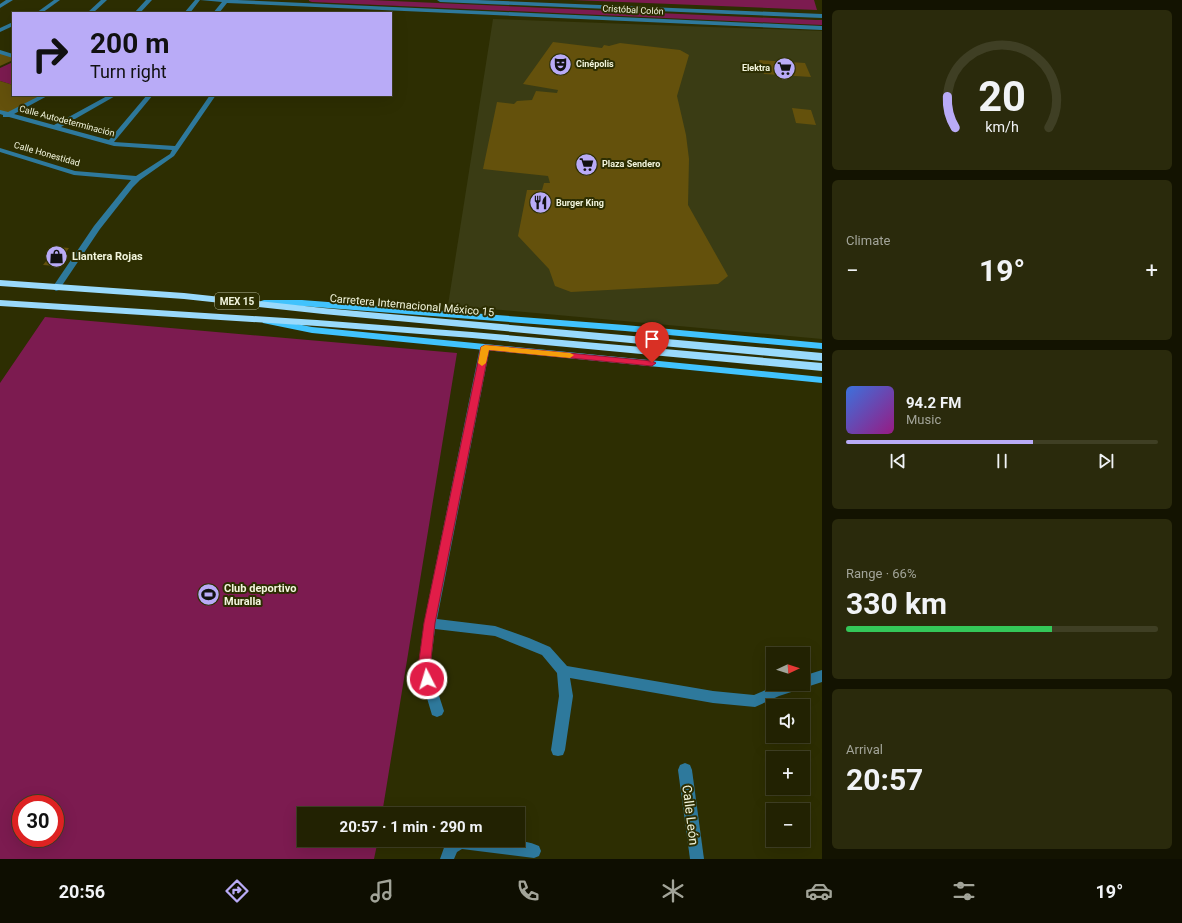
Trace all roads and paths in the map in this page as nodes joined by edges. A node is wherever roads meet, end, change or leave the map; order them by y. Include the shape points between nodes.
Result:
1 (10, 0) edge
2 (57, 0) edge
3 (104, 0) edge
4 (149, 0) edge
5 (198, 0) edge
6 (203, 0) edge
7 (440, 0) edge
8 (226, 1) edge
9 (278, 4) edge
10 (0, 6) edge
11 (40, 12) edge
12 (91, 12) edge
13 (138, 12) edge
14 (188, 12) edge
15 (217, 12) edge
16 (822, 16) edge
17 (12, 24) edge
18 (822, 28) edge
19 (0, 30) edge
20 (12, 50) edge
21 (2, 53) edge
22 (12, 56) edge
23 (44, 96) edge
24 (112, 96) edge
25 (149, 96) edge
26 (212, 96) edge
27 (0, 112) edge
28 (8, 114) junction
29 (0, 119) edge
30 (54, 128) junction
31 (110, 143) junction
32 (177, 148) junction
33 (0, 150) edge
34 (137, 178) junction
35 (0, 283) edge
36 (56, 288) junction
37 (0, 303) edge
38 (264, 303) junction
39 (258, 320) junction
40 (822, 346) edge
41 (485, 347) junction
42 (822, 357) edge
43 (822, 367) edge
44 (822, 380) edge
45 (430, 623) junction
46 (563, 671) junction
47 (822, 676) edge
48 (810, 680) edge
49 (776, 691) edge
50 (437, 710) dead end
51 (558, 750) dead end
52 (685, 770) dead end
53 (534, 851) dead end
54 (449, 853) edge
55 (697, 859) edge

1 - 10 street
2 - 11 street
3 - 12 street
4 - 13 street
5 - 14 street
6 - 8 street, Cristóbal Colón
7 - 16 street, Cristóbal Colón
8 - 9 street, Cristóbal Colón
8 - 15 street
9 - 18 street, Cristóbal Colón
17 - 19 street
20 - 21 street
21 - 22 street
23 - 28 street
24 - 30 street
25 - 31 street
26 - 32 street
27 - 28 street, Calle Autodeterminación
28 - 29 street
28 - 30 street, Calle Autodeterminación
30 - 31 street, Calle Autodeterminación
31 - 32 street, Calle Autodeterminación
32 - 34 street via 163,162
33 - 34 street, Calle Honestidad via 74,173
34 - 36 street via 97,228
35 - 36 highway, Carretera Internacional México 15 / MEX 15
36 - 38 highway, Carretera Internacional México 15 / MEX 15
37 - 39 highway, MEX 15
38 - 40 main road via 302,303 597,325
38 - 42 highway, Carretera Internacional México 15 / MEX 15 via 323,311
39 - 41 main road via 312,330
39 - 43 highway, MEX 15 via 472,335
41 - 44 main road
41 - 45 street
45 - 46 street via 495,632 525,642 546,651
45 - 50 street via 424,668
46 - 49 street via 713,698 755,700
46 - 51 street via 566,696
47 - 48 street
52 - 55 street, Calle León
53 - 54 street via 461,841

